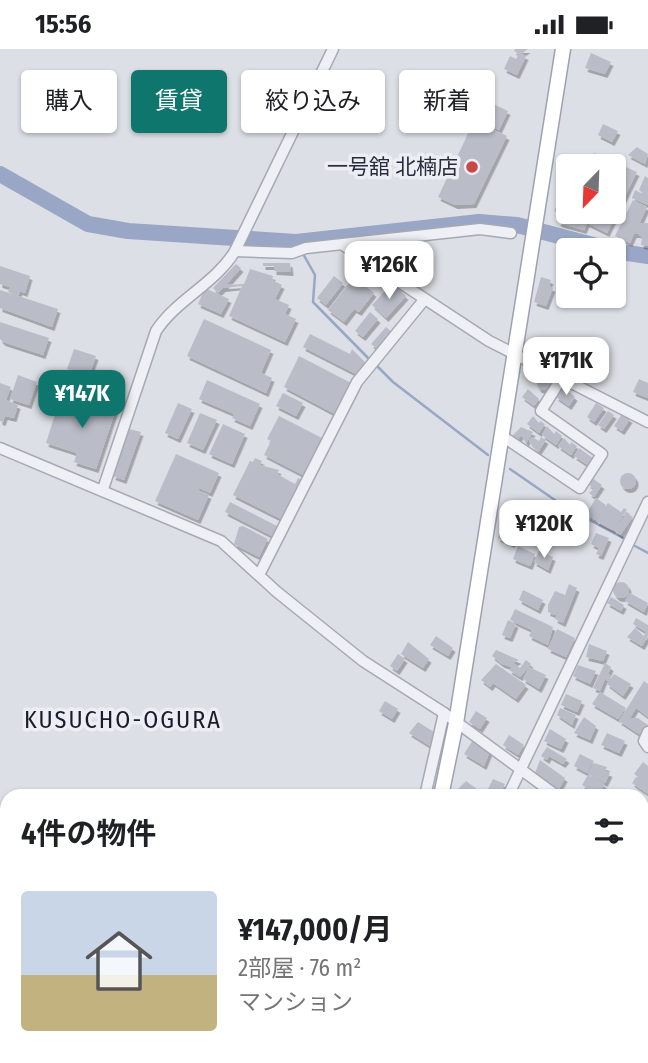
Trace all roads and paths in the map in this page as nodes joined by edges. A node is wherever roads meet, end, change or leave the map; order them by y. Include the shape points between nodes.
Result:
1 (333, 49) edge
2 (563, 49) edge
3 (511, 233) dead end
4 (343, 245) junction
5 (236, 249) junction
6 (424, 300) junction
7 (516, 354) junction
8 (561, 379) junction
9 (648, 422) edge
10 (502, 436) junction
11 (0, 448) edge
12 (103, 489) junction
13 (648, 502) edge
14 (259, 575) junction
15 (444, 713) junction
16 (456, 723) junction
17 (648, 732) edge
18 (648, 747) edge
19 (522, 769) junction
20 (427, 789) edge
21 (442, 789) edge
22 (512, 789) edge
23 (547, 789) edge

1 - 5 street
2 - 7 main road
3 - 4 street via 480,229
4 - 5 street via 292,253
4 - 6 street
5 - 12 street via 222,270 169,311 156,331
6 - 7 street
6 - 14 street via 357,382
7 - 8 street
7 - 10 main road
8 - 9 street
8 - 10 street via 541,411 602,454 580,488
10 - 16 main road
11 - 12 street
12 - 14 street via 221,541
13 - 19 street
14 - 15 street via 363,661
15 - 16 street
15 - 20 street
16 - 19 street
16 - 21 main road
17 - 18 street via 643,741
19 - 22 street
19 - 23 street

